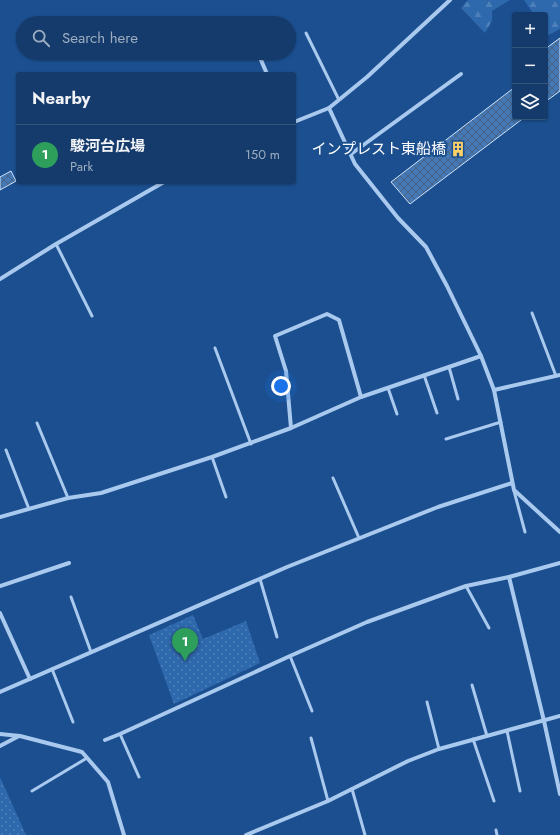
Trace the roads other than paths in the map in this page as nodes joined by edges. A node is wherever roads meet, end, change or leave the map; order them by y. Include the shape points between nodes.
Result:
1 (450, 0) edge
2 (306, 34) dead end
3 (261, 60) edge
4 (265, 72) edge
5 (461, 74) dead end
6 (339, 100) junction
7 (329, 108) junction
8 (296, 121) edge
9 (351, 154) junction
10 (161, 184) edge
11 (56, 244) junction
12 (0, 279) edge
13 (532, 313) dead end
14 (92, 316) dead end
15 (215, 348) dead end
16 (481, 356) junction
17 (449, 367) junction
18 (424, 375) junction
19 (558, 376) edge
20 (388, 388) junction
21 (494, 390) junction
22 (362, 397) junction
23 (458, 399) dead end
24 (397, 414) dead end
25 (437, 414) dead end
26 (501, 422) junction
27 (37, 423) dead end
28 (291, 428) junction
29 (446, 439) dead end
30 (251, 444) junction
31 (6, 450) dead end
32 (212, 457) junction
33 (333, 478) dead end
34 (512, 483) junction
35 (514, 490) junction
36 (226, 497) dead end
37 (68, 498) junction
38 (29, 509) junction
39 (0, 516) edge
40 (525, 532) dead end
41 (560, 532) edge
42 (359, 538) junction
43 (560, 563) edge
44 (69, 564) dead end
45 (508, 577) junction
46 (260, 579) junction
47 (0, 586) edge
48 (466, 586) junction
49 (71, 597) dead end
50 (0, 613) edge
51 (489, 628) dead end
52 (277, 637) dead end
53 (91, 652) junction
54 (290, 656) junction
55 (52, 669) junction
56 (30, 679) junction
57 (472, 685) dead end
58 (0, 692) edge
59 (426, 702) dead end
60 (312, 711) dead end
61 (560, 716) edge
62 (544, 721) junction
63 (73, 722) dead end
64 (507, 731) junction
65 (0, 734) edge
66 (120, 734) junction
67 (20, 736) junction
68 (487, 736) junction
69 (311, 738) dead end
70 (473, 739) junction
71 (105, 740) dead end
72 (0, 746) edge
73 (439, 748) junction
74 (87, 758) junction
75 (139, 776) dead end
76 (352, 788) junction
77 (32, 791) dead end
78 (520, 791) dead end
79 (560, 794) edge
80 (328, 801) junction
81 (494, 801) dead end
82 (496, 830) dead end
83 (124, 835) edge
84 (246, 835) edge
85 (365, 835) edge
86 (497, 835) edge

1 - 6 street
2 - 6 lane
3 - 4 street
5 - 9 street
6 - 7 street
7 - 8 street
7 - 9 street
9 - 16 street via 355,164 398,218 426,247
10 - 11 street
11 - 12 street
11 - 14 lane
13 - 19 lane
15 - 30 lane
16 - 17 street
16 - 21 street
17 - 18 street
17 - 23 lane
18 - 20 street
18 - 25 lane
19 - 21 street
20 - 22 street
20 - 24 lane
21 - 26 street
22 - 28 street
22 - 28 street via 339,320 327,314 275,336 286,371
26 - 29 lane
26 - 34 street
27 - 37 lane
28 - 30 street
30 - 32 street
31 - 38 lane
32 - 36 lane
32 - 37 street via 101,492
33 - 42 lane
34 - 35 street
34 - 42 street via 438,507
35 - 40 lane
35 - 41 street
37 - 38 street
38 - 39 street
42 - 46 street
43 - 45 street
44 - 47 street
45 - 48 street
45 - 62 street
46 - 52 lane
46 - 53 street
48 - 51 lane
48 - 54 street via 367,622
49 - 53 lane
50 - 56 street
53 - 55 street
54 - 60 lane
54 - 66 street
55 - 56 street
55 - 63 lane
56 - 58 street
57 - 68 lane
59 - 73 lane
61 - 62 street
62 - 64 street
62 - 79 street
64 - 68 street
64 - 78 lane
65 - 67 street
66 - 71 street
66 - 75 lane
67 - 72 street
67 - 74 street via 82,752
68 - 70 street
69 - 80 lane
70 - 73 street
70 - 81 lane
73 - 76 street
74 - 77 lane
74 - 83 street via 108,782
76 - 80 street
76 - 85 lane
80 - 84 street
82 - 86 lane

